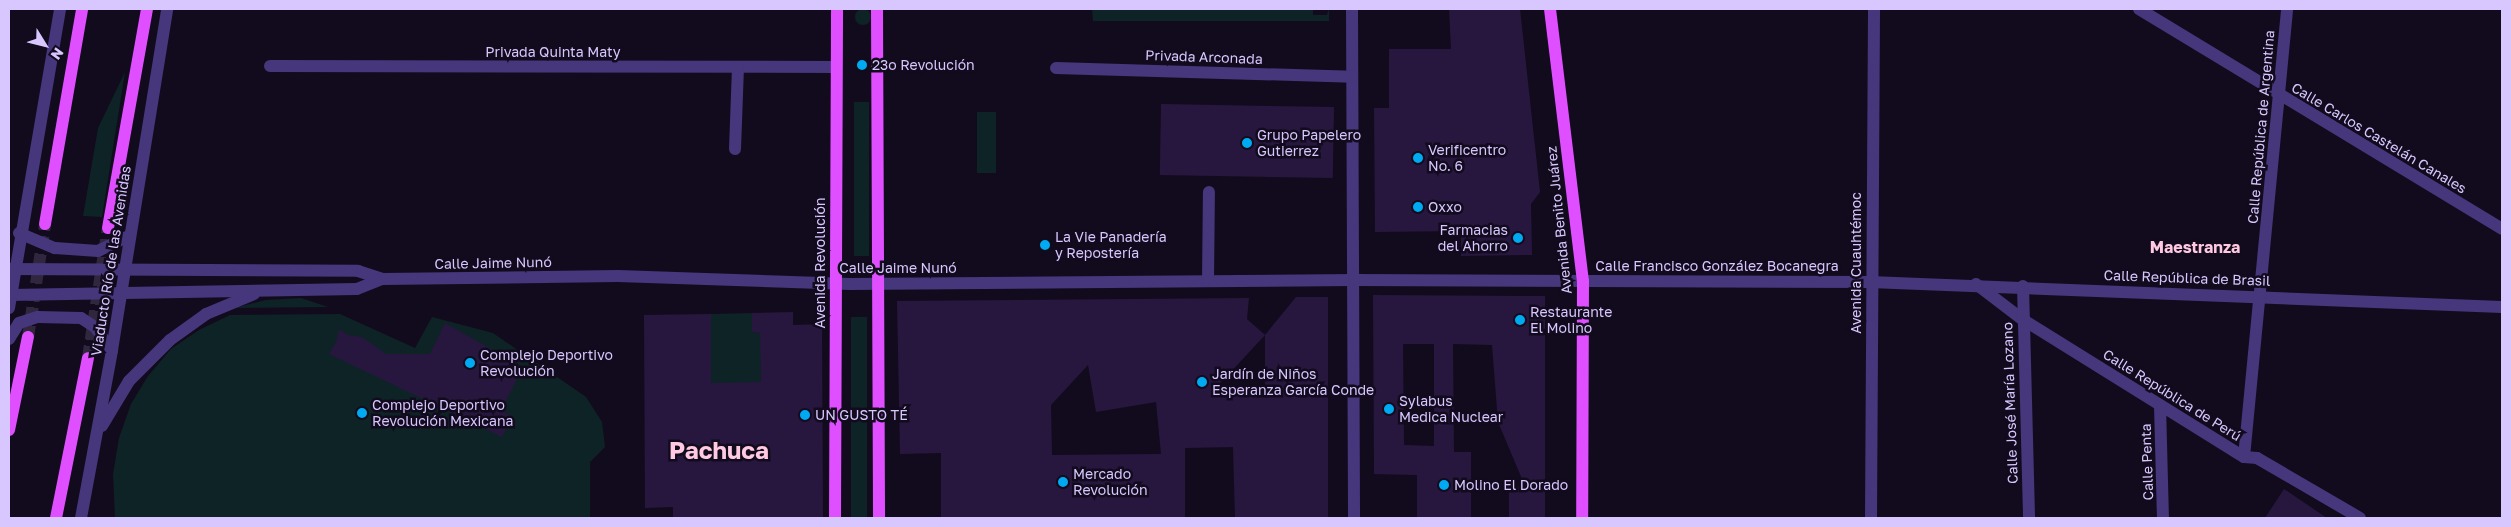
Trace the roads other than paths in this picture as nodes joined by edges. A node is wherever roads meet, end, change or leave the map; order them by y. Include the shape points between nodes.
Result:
1 (60, 9) edge
2 (82, 9) edge
3 (147, 9) edge
4 (167, 9) edge
5 (837, 9) edge
6 (877, 9) edge
7 (1352, 9) edge
8 (1550, 9) edge
9 (1874, 9) edge
10 (2139, 9) edge
11 (2287, 9) edge
12 (270, 66) dead end
13 (738, 67) junction
14 (836, 67) junction
15 (1056, 68) dead end
16 (1352, 77) junction
17 (2280, 97) junction
18 (735, 149) dead end
19 (1209, 192) dead end
20 (45, 224) tunnel mouth
21 (108, 228) tunnel mouth
22 (2502, 229) edge
23 (19, 233) junction
24 (129, 236) junction
25 (12, 268) edge
26 (124, 269) junction
27 (382, 279) junction
28 (1354, 280) junction
29 (1208, 281) junction
30 (1583, 281) junction
31 (1870, 282) junction
32 (835, 283) junction
33 (877, 283) junction
34 (1975, 284) junction
35 (2024, 286) junction
36 (262, 291) junction
37 (120, 293) junction
38 (2259, 295) junction
39 (9, 299) edge
40 (2502, 307) edge
41 (2022, 319) junction
42 (28, 337) tunnel mouth
43 (9, 339) edge
44 (112, 350) junction
45 (88, 358) tunnel mouth
46 (2160, 405) junction
47 (9, 430) edge
48 (98, 433) junction
49 (2244, 458) junction
50 (56, 518) edge
51 (81, 518) edge
52 (835, 518) edge
53 (879, 518) edge
54 (1354, 518) edge
55 (1582, 518) edge
56 (1871, 518) edge
57 (2029, 518) edge
58 (2163, 518) edge
59 (2360, 518) edge

1 - 23 street
2 - 20 main road
3 - 21 main road, Viaducto Río de las Avenidas
4 - 24 street, Viaducto Río de las Avenidas
5 - 14 main road, Avenida Revolución
6 - 33 main road
7 - 16 street
8 - 30 main road, Avenida Benito Juárez
9 - 31 street, Avenida Cuauhtémoc
10 - 17 street, Calle Carlos Castelán Canales
11 - 17 street, Calle República de Argentina
12 - 13 street, Privada Quinta Maty
13 - 14 street, Privada Quinta Maty
13 - 18 street
14 - 32 main road, Avenida Revolución
15 - 16 street, Privada Arconada
16 - 28 street
17 - 22 street, Calle Carlos Castelán Canales
17 - 38 street, Calle República de Argentina
19 - 29 street
23 - 24 street via 55,248 98,251
23 - 25 street
24 - 26 street, Viaducto Río de las Avenidas
25 - 26 street, Calle Jaime Nunó
25 - 39 street
26 - 27 street, Calle Jaime Nunó via 358,271
26 - 37 street, Viaducto Río de las Avenidas
27 - 32 street, Calle Jaime Nunó via 618,276
27 - 36 street, Calle Jaime Nunó via 356,290
28 - 29 street, Calle Jaime Nunó
28 - 30 street, Calle Francisco González Bocanegra
28 - 54 street
29 - 33 street, Calle Jaime Nunó
30 - 31 street, Calle Francisco González Bocanegra
30 - 55 main road, Avenida Benito Juárez
31 - 34 street, Calle República de Brasil
31 - 56 street, Avenida Cuauhtémoc
32 - 33 street, Calle Jaime Nunó
32 - 52 main road, Avenida Revolución
33 - 53 main road
34 - 35 street, Calle República de Brasil
34 - 41 street, Calle República de Perú
35 - 38 street, Calle República de Brasil
35 - 41 street, Calle José María Lozano
36 - 37 street, Calle Jaime Nunó
36 - 48 street via 206,314 170,340 129,381
37 - 39 street, Calle Jaime Nunó
37 - 44 street, Viaducto Río de las Avenidas
38 - 40 street, Calle República de Brasil
38 - 49 street, Calle República de Argentina
41 - 46 street, Calle República de Perú
41 - 57 street, Calle José María Lozano
42 - 47 main road
43 - 44 street via 20,323 38,317 81,318 95,327
44 - 48 street, Viaducto Río de las Avenidas
45 - 50 main road, Viaducto Río de las Avenidas
46 - 49 street, Calle República de Perú
46 - 58 street, Calle Penta
48 - 51 street, Viaducto Río de las Avenidas
49 - 59 street, Calle República de Perú via 2257,458

